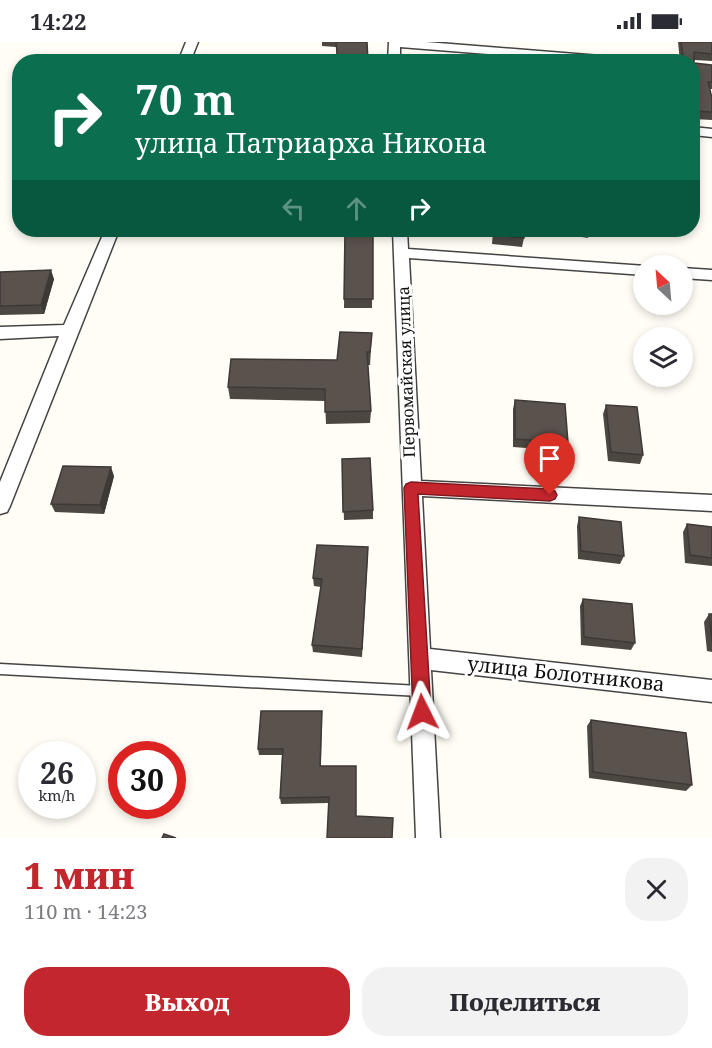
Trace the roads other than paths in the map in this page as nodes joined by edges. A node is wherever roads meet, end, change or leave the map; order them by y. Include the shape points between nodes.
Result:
1 (395, 42) edge
2 (541, 54) edge
3 (109, 237) edge
4 (400, 237) edge
5 (400, 253) junction
6 (633, 269) edge
7 (693, 274) edge
8 (712, 275) edge
9 (70, 330) junction
10 (0, 333) edge
11 (411, 488) junction
12 (712, 503) edge
13 (0, 506) edge
14 (419, 658) junction
15 (0, 669) edge
16 (712, 691) edge
17 (421, 692) junction
18 (428, 838) edge

1 - 2 street
3 - 9 street
4 - 5 street, Первомайская улица
5 - 6 street
5 - 11 street, Первомайская улица
7 - 8 street
9 - 10 street
9 - 13 street
11 - 12 street
11 - 14 street, Первомайская улица
14 - 16 street, улица Болотникова
14 - 17 street, Первомайская улица
15 - 17 lane
17 - 18 street, Первомайская улица

